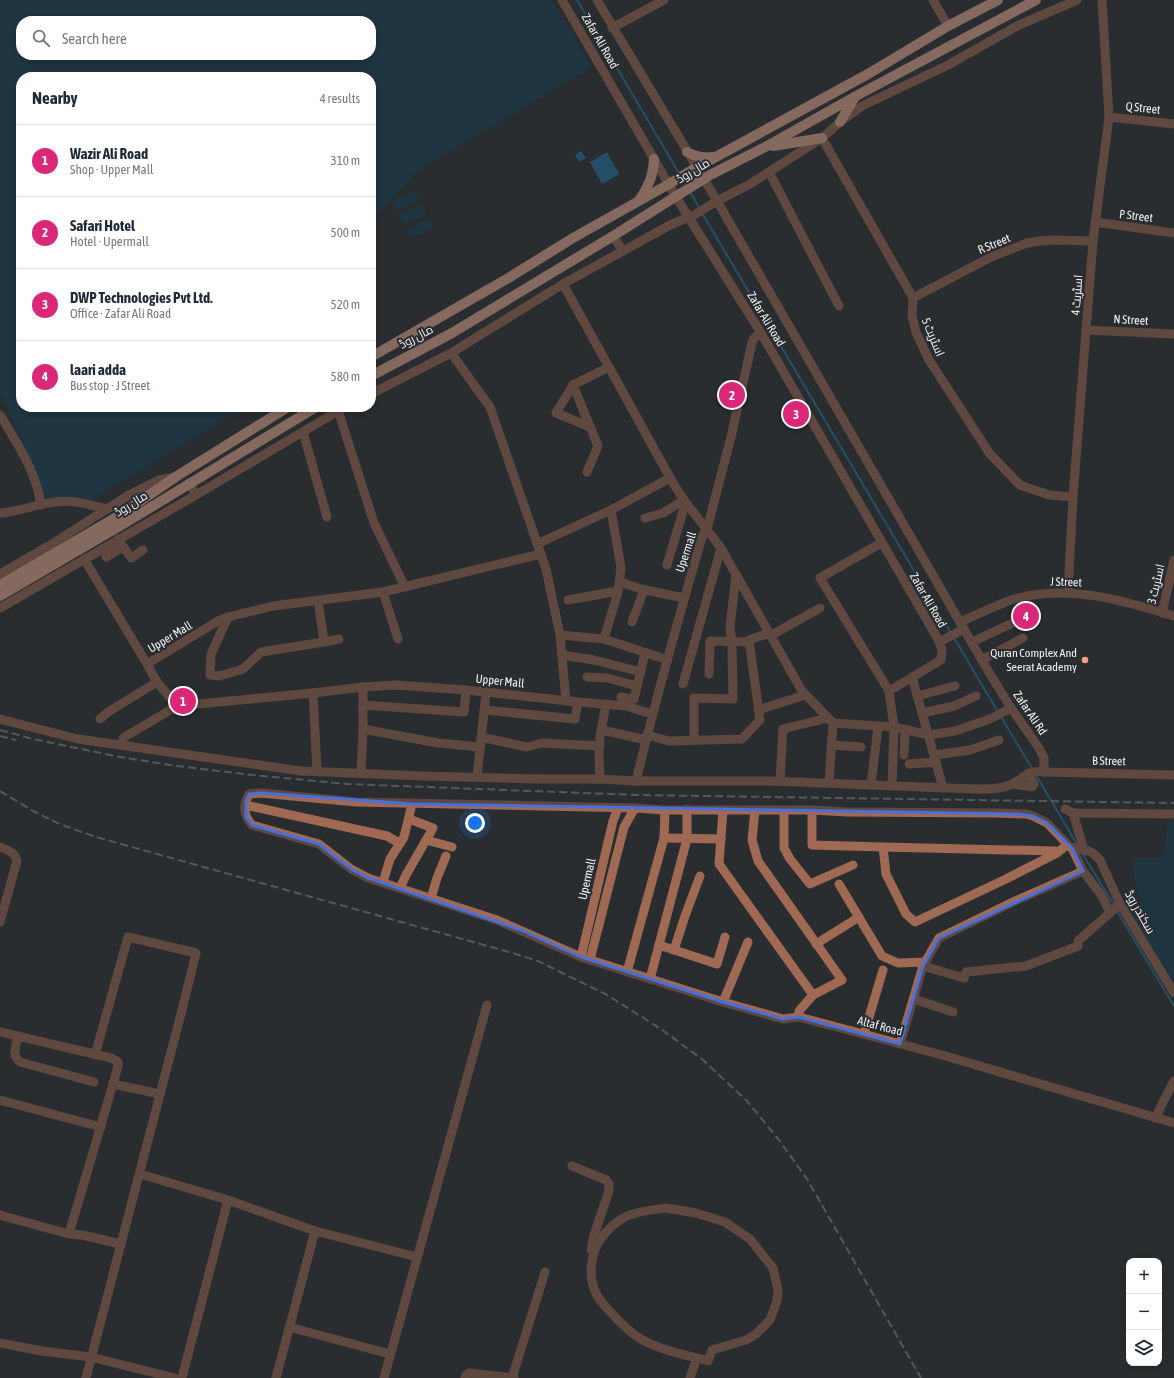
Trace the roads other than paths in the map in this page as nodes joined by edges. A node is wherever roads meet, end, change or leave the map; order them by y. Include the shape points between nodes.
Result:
1 (562, 0) edge
2 (597, 0) edge
3 (664, 0) edge
4 (933, 0) edge
5 (998, 0) edge
6 (1036, 0) edge
7 (1077, 0) edge
8 (1102, 0) edge
9 (948, 26) junction
10 (612, 28) junction
11 (856, 96) junction
12 (1109, 117) junction
13 (840, 122) junction
14 (1174, 124) edge
15 (822, 138) junction
16 (767, 146) junction
17 (687, 152) junction
18 (714, 157) junction
19 (654, 159) junction
20 (694, 168) junction
21 (770, 172) junction
22 (702, 180) junction
23 (672, 182) junction
24 (679, 194) junction
25 (639, 201) junction
26 (715, 202) junction
27 (691, 216) junction
28 (1095, 222) junction
29 (1174, 233) edge
30 (613, 236) junction
31 (1093, 241) junction
32 (623, 250) junction
33 (563, 284) junction
34 (913, 298) junction
35 (839, 306) dead end
36 (1086, 330) junction
37 (761, 333) junction
38 (1174, 334) edge
39 (376, 354) edge
40 (450, 354) junction
41 (609, 367) junction
42 (376, 373) edge
43 (573, 385) junction
44 (376, 391) edge
45 (280, 412) edge
46 (308, 412) edge
47 (332, 412) edge
48 (339, 412) edge
49 (0, 415) edge
50 (590, 427) junction
51 (303, 432) junction
52 (587, 472) dead end
53 (177, 476) junction
54 (670, 478) junction
55 (189, 483) junction
56 (196, 495) junction
57 (1073, 497) junction
58 (686, 502) junction
59 (41, 505) junction
60 (107, 509) junction
61 (611, 510) junction
62 (0, 513) edge
63 (327, 517) dead end
64 (646, 518) dead end
65 (122, 519) junction
66 (707, 529) junction
67 (121, 543) junction
68 (881, 543) junction
69 (537, 544) junction
70 (721, 548) junction
71 (144, 550) dead end
72 (541, 554) junction
73 (106, 557) dead end
74 (84, 559) junction
75 (1174, 560) edge
76 (667, 565) dead end
77 (0, 574) edge
78 (736, 574) junction
79 (0, 585) edge
80 (405, 587) junction
81 (619, 587) junction
82 (644, 590) junction
83 (382, 592) junction
84 (1068, 593) junction
85 (0, 596) edge
86 (684, 598) junction
87 (318, 600) junction
88 (568, 600) dead end
89 (0, 608) edge
90 (820, 608) dead end
91 (1162, 613) junction
92 (1174, 616) edge
93 (228, 617) junction
94 (1019, 620) dead end
95 (632, 622) dead end
96 (961, 628) junction
97 (770, 634) junction
98 (560, 635) junction
99 (1023, 638) dead end
100 (398, 639) dead end
101 (604, 639) junction
102 (339, 640) dead end
103 (941, 641) junction
104 (324, 642) junction
105 (732, 642) junction
106 (749, 642) junction
107 (972, 642) junction
108 (646, 653) junction
109 (562, 656) junction
110 (668, 660) junction
111 (982, 660) junction
112 (147, 664) junction
113 (641, 672) junction
114 (709, 674) dead end
115 (586, 677) dead end
116 (912, 678) junction
117 (157, 682) junction
118 (683, 684) dead end
119 (637, 686) junction
120 (954, 686) dead end
121 (363, 687) junction
122 (466, 690) junction
123 (889, 691) junction
124 (486, 692) junction
125 (313, 693) junction
126 (805, 694) junction
127 (918, 696) junction
128 (976, 696) dead end
129 (621, 697) dead end
130 (566, 700) junction
131 (578, 702) junction
132 (606, 704) junction
133 (363, 705) junction
134 (177, 706) junction
135 (484, 710) junction
136 (758, 710) junction
137 (1007, 710) junction
138 (922, 713) junction
139 (652, 714) junction
140 (0, 719) edge
141 (100, 719) dead end
142 (831, 720) junction
143 (878, 727) junction
144 (894, 727) junction
145 (363, 729) junction
146 (602, 730) junction
147 (905, 730) junction
148 (929, 735) junction
149 (481, 737) junction
150 (123, 738) dead end
151 (646, 738) junction
152 (694, 740) junction
153 (1000, 740) dead end
154 (832, 745) junction
155 (600, 746) junction
156 (480, 747) junction
157 (861, 748) dead end
158 (904, 755) dead end
159 (935, 759) junction
160 (909, 764) dead end
161 (317, 771) junction
162 (1034, 772) junction
163 (361, 773) junction
164 (1174, 775) edge
165 (477, 777) junction
166 (600, 779) junction
167 (636, 781) junction
168 (780, 781) junction
169 (829, 783) junction
170 (1013, 784) junction
171 (871, 785) junction
172 (892, 786) junction
173 (943, 788) junction
174 (412, 804) junction
175 (245, 805) junction
176 (618, 808) junction
177 (635, 808) junction
178 (687, 809) junction
179 (665, 810) junction
180 (723, 810) junction
181 (755, 810) junction
182 (784, 810) junction
183 (812, 810) junction
184 (1174, 814) edge
185 (408, 819) junction
186 (664, 838) junction
187 (687, 839) junction
188 (426, 840) junction
189 (721, 840) junction
190 (399, 843) junction
191 (0, 847) edge
192 (883, 847) junction
193 (452, 848) dead end
194 (1076, 848) junction
195 (1057, 853) junction
196 (446, 856) dead end
197 (853, 864) dead end
198 (1083, 871) junction
199 (700, 876) dead end
200 (383, 882) junction
201 (838, 884) dead end
202 (400, 888) junction
203 (431, 898) junction
204 (1115, 908) junction
205 (859, 917) junction
206 (0, 922) edge
207 (724, 937) dead end
208 (748, 942) dead end
209 (816, 944) junction
210 (659, 945) junction
211 (674, 950) junction
212 (581, 957) junction
213 (590, 960) junction
214 (924, 964) junction
215 (883, 970) dead end
216 (627, 972) junction
217 (650, 980) junction
218 (1174, 993) edge
219 (813, 995) junction
220 (914, 999) junction
221 (723, 1002) junction
222 (487, 1005) dead end
223 (953, 1012) dead end
224 (799, 1017) junction
225 (0, 1032) edge
226 (864, 1034) junction
227 (18, 1036) junction
228 (900, 1044) junction
229 (95, 1055) junction
230 (1174, 1081) edge
231 (94, 1082) dead end
232 (113, 1084) junction
233 (160, 1094) junction
234 (0, 1100) edge
235 (1155, 1118) junction
236 (1174, 1123) edge
237 (101, 1127) junction
238 (572, 1166) dead end
239 (140, 1174) junction
240 (228, 1200) junction
241 (0, 1215) edge
242 (314, 1231) junction
243 (69, 1234) junction
244 (120, 1244) junction
245 (417, 1258) junction
246 (592, 1264) junction
247 (545, 1272) dead end
248 (289, 1327) junction
249 (0, 1343) edge
250 (390, 1354) junction
251 (92, 1357) junction
252 (697, 1358) junction
253 (86, 1378) edge
254 (175, 1378) edge
255 (182, 1378) edge
256 (276, 1378) edge
257 (384, 1378) edge
258 (464, 1378) edge
259 (513, 1378) edge
260 (690, 1378) edge

1 - 19 street, Zafar Ali Road
2 - 10 street, Zafar Ali Road
3 - 10 street
4 - 9 street
5 - 9 main road, مال روڈ
6 - 11 main road, مال روڈ
7 - 13 street via 1019,25 948,65 862,106
8 - 12 street, اسٹریٹ 4
9 - 18 main road, مال روڈ via 868,74
10 - 17 street, Zafar Ali Road
11 - 13 main road
11 - 16 main road, مال روڈ
12 - 14 street, Q Street
12 - 28 street, اسٹریٹ 4
13 - 15 street
15 - 16 main road
15 - 21 street
15 - 34 street
16 - 22 main road, مال روڈ
17 - 18 main road via 702,158
17 - 20 street, Zafar Ali Road
18 - 20 main road, مال روڈ
19 - 23 street, Zafar Ali Road
19 - 25 main road via 650,184
20 - 22 street, Zafar Ali Road
20 - 23 main road, مال روڈ
21 - 26 street
21 - 35 street
22 - 24 main road, مال روڈ
22 - 26 street, Zafar Ali Road
23 - 24 street, Zafar Ali Road
23 - 25 main road, مال روڈ
24 - 27 street, Zafar Ali Road
24 - 30 main road, مال روڈ
25 - 39 main road, مال روڈ
26 - 27 street
26 - 96 street, Zafar Ali Road
27 - 32 street
27 - 37 street, Zafar Ali Road
28 - 29 street, P Street
28 - 31 street, اسٹریٹ 4
30 - 32 street
30 - 42 main road, مال روڈ via 452,333
31 - 34 street, R Street via 1040,241 1016,247 991,257
31 - 36 street, اسٹریٹ 4
32 - 33 street
33 - 40 street
33 - 41 street
34 - 57 street, اسٹریٹ 5 via 912,316 916,332 929,360 990,454 1020,485 1049,495
36 - 38 street, N Street
36 - 57 street, اسٹریٹ 4
37 - 66 street, Upermall via 752,343
37 - 68 street, Zafar Ali Road
40 - 44 street
40 - 69 street via 490,407
41 - 43 street
41 - 54 street
43 - 50 street
43 - 50 street via 556,413
45 - 53 main road, مال روڈ
46 - 55 main road, مال روڈ
47 - 51 street
48 - 80 street via 374,523
49 - 59 street via 30,468
50 - 52 street via 598,446
51 - 56 street
51 - 63 street
53 - 60 street via 148,485
53 - 65 main road, مال روڈ
54 - 58 street
54 - 61 street
55 - 56 street
55 - 65 main road, مال روڈ
56 - 67 street
57 - 84 street, اسٹریٹ 4
58 - 64 street
58 - 66 street
58 - 76 street
59 - 60 street via 56,501
59 - 62 street
60 - 77 street
61 - 69 street
61 - 81 street via 621,568
65 - 79 main road, مال روڈ
65 - 85 main road, مال روڈ
66 - 70 street
66 - 86 street, Upermall via 703,534
67 - 71 street via 131,558
67 - 73 street
67 - 74 street
68 - 103 street, Zafar Ali Road
68 - 123 street via 820,578
69 - 72 street
70 - 78 street
70 - 118 street
72 - 80 street, Upper Mall
72 - 98 street
74 - 89 street
74 - 112 street
75 - 91 street, اسٹریٹ 3
78 - 97 street
78 - 105 street via 730,628
80 - 83 street, Upper Mall
81 - 82 street
81 - 88 street
81 - 101 street
82 - 86 street
82 - 95 street
83 - 87 street, Upper Mall
83 - 100 street
84 - 91 street, J Street via 1128,602
84 - 96 street, J Street via 1047,593 1012,600
86 - 110 street, Upermall
87 - 93 street, Upper Mall via 273,606
87 - 104 street
90 - 97 street
91 - 92 street, J Street
93 - 104 street via 211,654 210,675 213,676 243,669 261,652
93 - 112 street, Upper Mall
94 - 107 street
96 - 103 street, Zafar Ali Road
96 - 107 street, Zafar Ali Rd
97 - 106 street
97 - 126 street
98 - 101 street
98 - 109 street
99 - 111 street
101 - 108 street
102 - 104 street
103 - 116 street via 941,660
105 - 106 street
105 - 114 street via 710,641
105 - 152 street via 732,699 694,698
106 - 136 street
107 - 111 street, Zafar Ali Rd
108 - 110 street
108 - 113 street
109 - 113 street via 594,660
109 - 130 street
110 - 139 street, Upermall
111 - 137 street, Zafar Ali Rd
112 - 117 street, Upper Mall
113 - 119 street
115 - 119 street via 607,678
116 - 123 street
116 - 127 street
117 - 134 street, Upper Mall
117 - 141 street
119 - 129 street via 634,699
120 - 127 street
121 - 122 street, Upper Mall
121 - 125 street, Upper Mall
121 - 133 street
122 - 124 street, Upper Mall
122 - 133 street via 464,712
123 - 144 street
124 - 130 street, Upper Mall
124 - 135 street
125 - 134 street, Upper Mall
125 - 161 street
126 - 136 street
126 - 142 street
127 - 138 street
128 - 138 street via 954,706
130 - 131 street, Upper Mall
131 - 132 street, Upper Mall
131 - 135 street via 576,719
132 - 139 street, Upper Mall via 626,706
132 - 146 street
133 - 145 street
134 - 150 street
135 - 149 street
136 - 152 street via 760,720 742,739
137 - 148 street via 955,731
137 - 162 street, Zafar Ali Rd via 1044,758
138 - 148 street
139 - 151 street, Upermall
140 - 161 street via 78,739 301,771
142 - 143 street
142 - 154 street
142 - 168 street via 783,729
143 - 144 street
143 - 171 street
144 - 147 street
144 - 172 street
145 - 156 street via 438,743
145 - 163 street
146 - 151 street
146 - 155 street
147 - 148 street
147 - 158 street
148 - 159 street
149 - 155 street via 527,747 542,743
149 - 156 street
151 - 152 street via 669,741
151 - 167 street, Upermall
153 - 159 street
154 - 157 street
154 - 169 street
155 - 166 street
156 - 165 street
159 - 160 street
159 - 173 street
161 - 163 street
162 - 164 street, B Street
162 - 170 street
162 - 170 street, Zafar Ali Rd via 1032,787
163 - 165 street
165 - 166 street
166 - 167 street
167 - 168 street
168 - 169 street
169 - 171 street
170 - 173 street via 990,789
171 - 172 street
172 - 173 street
174 - 175 street via 356,802 261,793 249,794
174 - 176 street
174 - 185 street
175 - 190 street via 387,836
175 - 200 street, Altaf Road via 246,817 252,825 319,844 351,869
176 - 177 street
176 - 212 street, Upermall
177 - 179 street
177 - 213 street via 624,827
178 - 179 street
178 - 180 street
178 - 187 street
179 - 186 street
180 - 181 street
180 - 189 street
181 - 182 street
181 - 209 street via 752,840 758,861
182 - 183 street
182 - 197 street via 784,848 810,884
183 - 192 street via 812,845
183 - 194 street via 1026,814 1047,823
184 - 194 street via 1069,811
185 - 188 street via 433,828
185 - 190 street via 404,837
186 - 187 street
186 - 216 street
187 - 189 street
187 - 210 street
188 - 193 street
188 - 202 street
189 - 219 street via 719,864
190 - 200 street via 390,859
191 - 206 street via 16,858
192 - 195 street via 1000,849
192 - 195 street via 886,874 906,914 914,922
194 - 195 street
194 - 198 street
194 - 204 street, سکندر روڈ via 1094,854 1100,860
196 - 203 street
198 - 204 street
198 - 214 street via 939,938
199 - 211 street
200 - 202 street, Altaf Road
201 - 205 street
202 - 203 street, Altaf Road
203 - 212 street, Altaf Road via 497,920
204 - 214 street via 1078,941 1078,946 1026,966 966,972 964,978
204 - 218 street, سکندر روڈ
205 - 209 street
205 - 214 street via 882,956 898,963
207 - 211 street via 716,964
208 - 221 street
209 - 219 street via 842,980
210 - 211 street
210 - 217 street
212 - 213 street, Altaf Road
213 - 216 street, Altaf Road
214 - 220 street
215 - 226 street
216 - 217 street, Altaf Road
217 - 221 street, Altaf Road
219 - 224 street via 799,1011
220 - 223 street
220 - 228 street
221 - 224 street, Altaf Road via 783,1020
222 - 245 street
224 - 226 street, Altaf Road
225 - 227 street
226 - 228 street, Altaf Road
227 - 229 street
227 - 231 street via 14,1054 20,1062
228 - 235 street, Altaf Road
229 - 232 street via 118,1062
229 - 233 street via 128,937 196,953
230 - 235 street
232 - 233 street
232 - 237 street
233 - 239 street
234 - 237 street
235 - 236 street, Altaf Road
237 - 243 street
238 - 246 street via 606,1180 608,1184 609,1191 594,1235 590,1260
239 - 240 street
239 - 244 street
240 - 242 street
240 - 255 street
241 - 243 street
242 - 245 street
242 - 248 street
243 - 244 street
244 - 251 street
245 - 250 street
246 - 252 street via 591,1275 598,1296 622,1325 635,1336 651,1344
246 - 252 street via 597,1244 609,1228 626,1216 652,1210 666,1208 703,1215 725,1222 750,1239 773,1268 776,1280 777,1301 770,1320 746,1340 712,1350 708,1361
247 - 259 street
248 - 250 street
248 - 256 street
249 - 251 street
250 - 257 street
251 - 253 street
251 - 254 street
252 - 260 street
258 - 259 street via 469,1373

